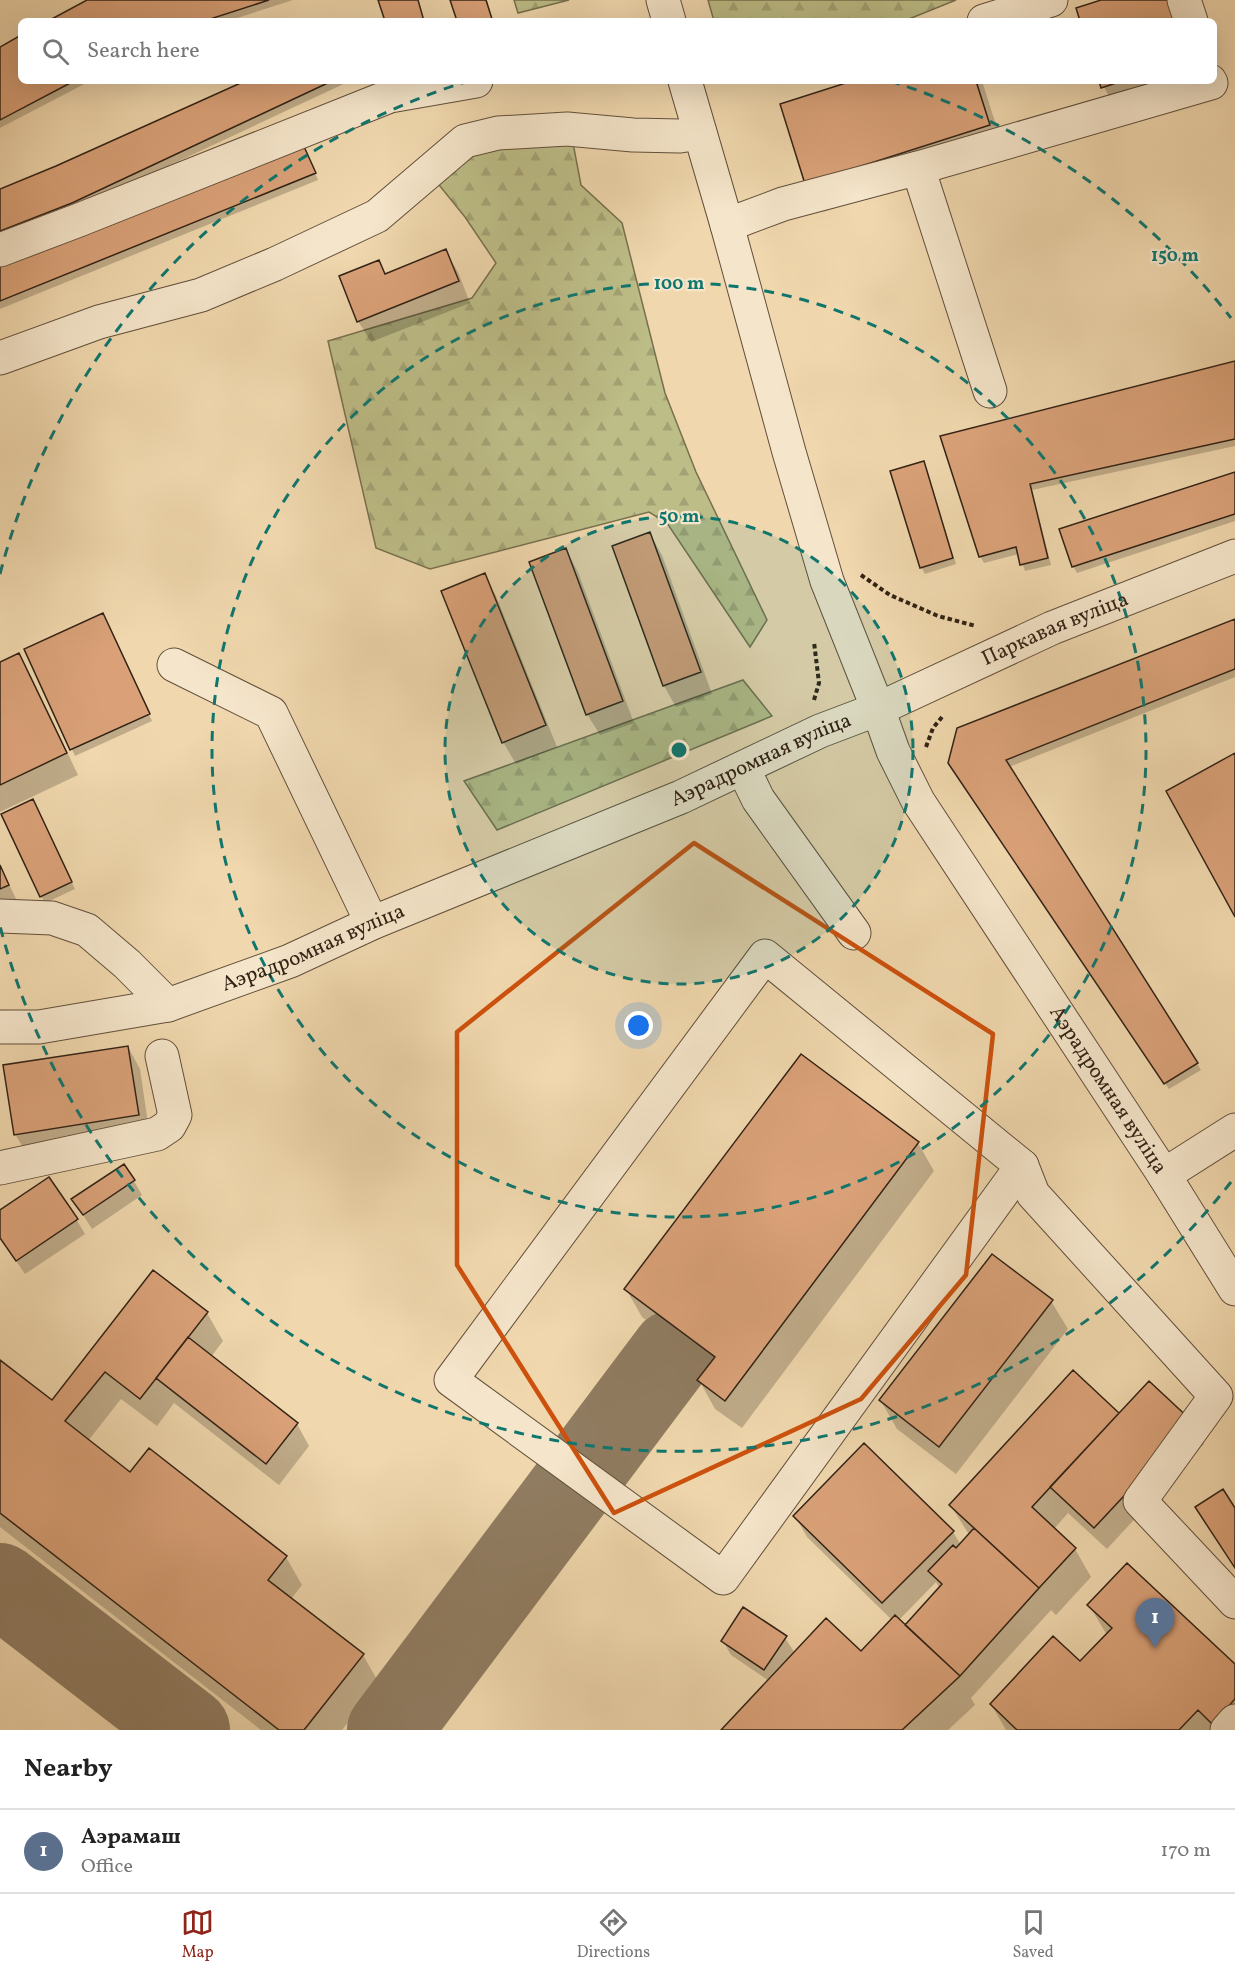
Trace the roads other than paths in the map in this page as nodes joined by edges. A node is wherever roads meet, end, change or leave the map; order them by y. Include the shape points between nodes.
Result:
1 (663, 0) edge
2 (1051, 0) edge
3 (1184, 0) edge
4 (668, 18) edge
5 (994, 18) edge
6 (1190, 18) edge
7 (459, 84) edge
8 (686, 84) edge
9 (1208, 84) edge
10 (700, 133) junction
11 (918, 168) junction
12 (727, 225) junction
13 (0, 250) edge
14 (0, 358) edge
15 (990, 391) dead end
16 (1235, 556) edge
17 (174, 665) dead end
18 (878, 709) junction
19 (743, 768) junction
20 (0, 916) edge
21 (372, 924) junction
22 (854, 933) dead end
23 (168, 1005) junction
24 (0, 1027) edge
25 (162, 1056) dead end
26 (1235, 1130) edge
27 (1022, 1166) junction
28 (0, 1168) edge
29 (1164, 1175) junction
30 (1235, 1288) edge
31 (1235, 1602) edge
32 (1235, 1721) edge
33 (1227, 1730) edge

1 - 4 street
2 - 5 street
3 - 6 street
7 - 13 street via 390,96
8 - 10 street
9 - 11 street
10 - 12 street
10 - 14 street via 633,135 567,129 498,133 465,141 377,216 275,264 201,295 99,322
11 - 12 street via 783,204
11 - 15 street
12 - 18 street via 826,581
16 - 18 street, Паркавая вуліца via 1052,628
17 - 21 street via 271,713
18 - 19 street, Аэрадромная вуліца via 820,731
18 - 29 street, Аэрадромная вуліца via 918,801
19 - 21 street, Аэрадромная вуліца via 670,802
19 - 22 street via 758,799
20 - 23 street via 52,918 87,930
21 - 23 street, Аэрадромная вуліца via 290,961
23 - 24 street, Аэрадромная вуліца via 39,1027
25 - 28 street via 175,1116 169,1126 157,1134
26 - 29 street
27 - 27 street via 765,956 451,1380 723,1578
27 - 31 street via 1033,1194 1216,1396 1140,1501
29 - 30 street, Аэрадромная вуліца
32 - 33 street

